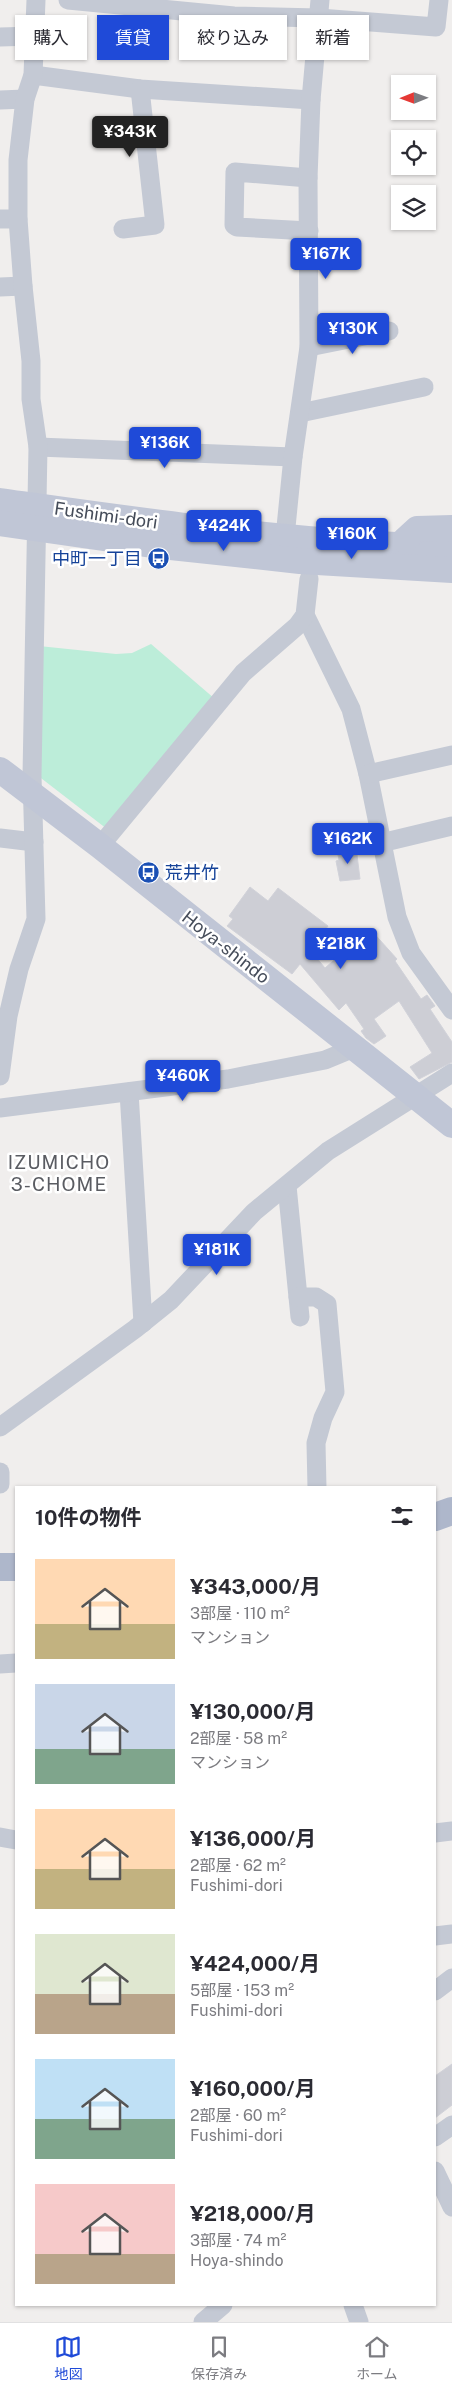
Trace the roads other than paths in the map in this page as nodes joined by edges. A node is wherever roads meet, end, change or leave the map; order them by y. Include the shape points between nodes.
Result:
1 (36, 0) edge
2 (68, 0) edge
3 (439, 0) edge
4 (320, 9) edge
5 (35, 15) edge
6 (0, 37) edge
7 (15, 37) edge
8 (33, 60) edge
9 (33, 75) junction
10 (140, 89) junction
11 (25, 99) junction
12 (0, 100) edge
13 (311, 100) junction
14 (308, 178) junction
15 (9, 219) edge
16 (123, 229) dead end
17 (309, 231) junction
18 (23, 286) junction
19 (0, 287) edge
20 (389, 330) dead end
21 (310, 347) junction
22 (424, 387) dead end
23 (300, 413) junction
24 (38, 447) junction
25 (293, 457) junction
26 (0, 501) edge
27 (37, 517) junction
28 (0, 523) edge
29 (450, 529) edge
30 (285, 537) junction
31 (235, 554) junction
32 (452, 570) edge
33 (309, 579) junction
34 (452, 587) edge
35 (305, 614) junction
36 (452, 755) edge
37 (0, 770) edge
38 (368, 774) junction
39 (32, 795) junction
40 (452, 826) edge
41 (0, 838) edge
42 (34, 842) junction
43 (381, 843) junction
44 (100, 846) junction
45 (452, 1010) edge
46 (354, 1048) junction
47 (452, 1073) edge
48 (0, 1076) edge
49 (129, 1092) junction
50 (415, 1097) junction
51 (0, 1108) edge
52 (452, 1125) edge
53 (287, 1186) junction
54 (298, 1298) junction
55 (300, 1317) dead end
56 (143, 1323) junction
57 (0, 1427) edge
58 (0, 1472) edge
59 (0, 1484) edge
60 (317, 1486) edge
61 (452, 1511) edge
62 (436, 1517) edge
63 (15, 1567) edge
64 (0, 1568) edge
65 (15, 1663) edge
66 (0, 1664) edge
67 (452, 1831) edge
68 (436, 1833) edge
69 (0, 1837) edge
70 (15, 1840) edge
71 (452, 1934) edge
72 (436, 1936) edge
73 (452, 1978) edge
74 (436, 1990) edge
75 (452, 2125) edge
76 (436, 2136) edge
77 (436, 2172) edge
78 (452, 2207) edge
79 (222, 2306) edge
80 (353, 2306) edge
81 (203, 2322) edge
82 (359, 2322) edge

1 - 5 street
2 - 4 street via 234,16
3 - 4 street via 436,27
4 - 13 street
6 - 7 street
8 - 9 street
9 - 10 street
9 - 11 street
10 - 13 street
10 - 16 street via 154,225
11 - 12 street
11 - 15 street
13 - 14 street
14 - 17 street
14 - 17 street via 235,172 234,225 237,228
15 - 18 street
17 - 21 street
18 - 19 street
18 - 24 street
20 - 21 street
21 - 23 street
22 - 23 street
23 - 25 street
24 - 25 street
24 - 27 street
25 - 30 street
26 - 27 main road, Fushimi-dori
27 - 28 main road, Fushimi-dori
27 - 30 main road, Fushimi-dori
27 - 31 main road, Fushimi-dori via 152,545
27 - 39 street
29 - 30 main road, Fushimi-dori via 418,529 402,545
31 - 32 main road, Fushimi-dori via 309,562
31 - 33 main road via 244,571
33 - 34 main road
33 - 35 street
35 - 38 street via 351,709
35 - 44 street via 297,626 243,673
36 - 38 street
37 - 39 main road, Hoya-shindo
38 - 43 street
39 - 42 street
39 - 44 main road, Hoya-shindo
40 - 43 street
41 - 42 street
42 - 48 street via 36,919 19,968 8,1016
43 - 45 street via 397,917 412,953
44 - 46 main road, Hoya-shindo
46 - 49 street via 325,1060 228,1079
46 - 50 main road, Hoya-shindo
47 - 50 street
49 - 51 street
49 - 56 street
50 - 52 main road, Hoya-shindo
50 - 53 street via 328,1151
53 - 54 street
53 - 56 street via 254,1212 171,1300
54 - 55 street
54 - 60 street via 316,1297 327,1304 334,1366 335,1392 316,1443
56 - 57 street
58 - 59 street
61 - 62 main road
63 - 64 main road
65 - 66 street
67 - 68 street
69 - 70 street
71 - 72 street
73 - 74 street
75 - 76 street
77 - 78 street
79 - 81 street
80 - 82 street

